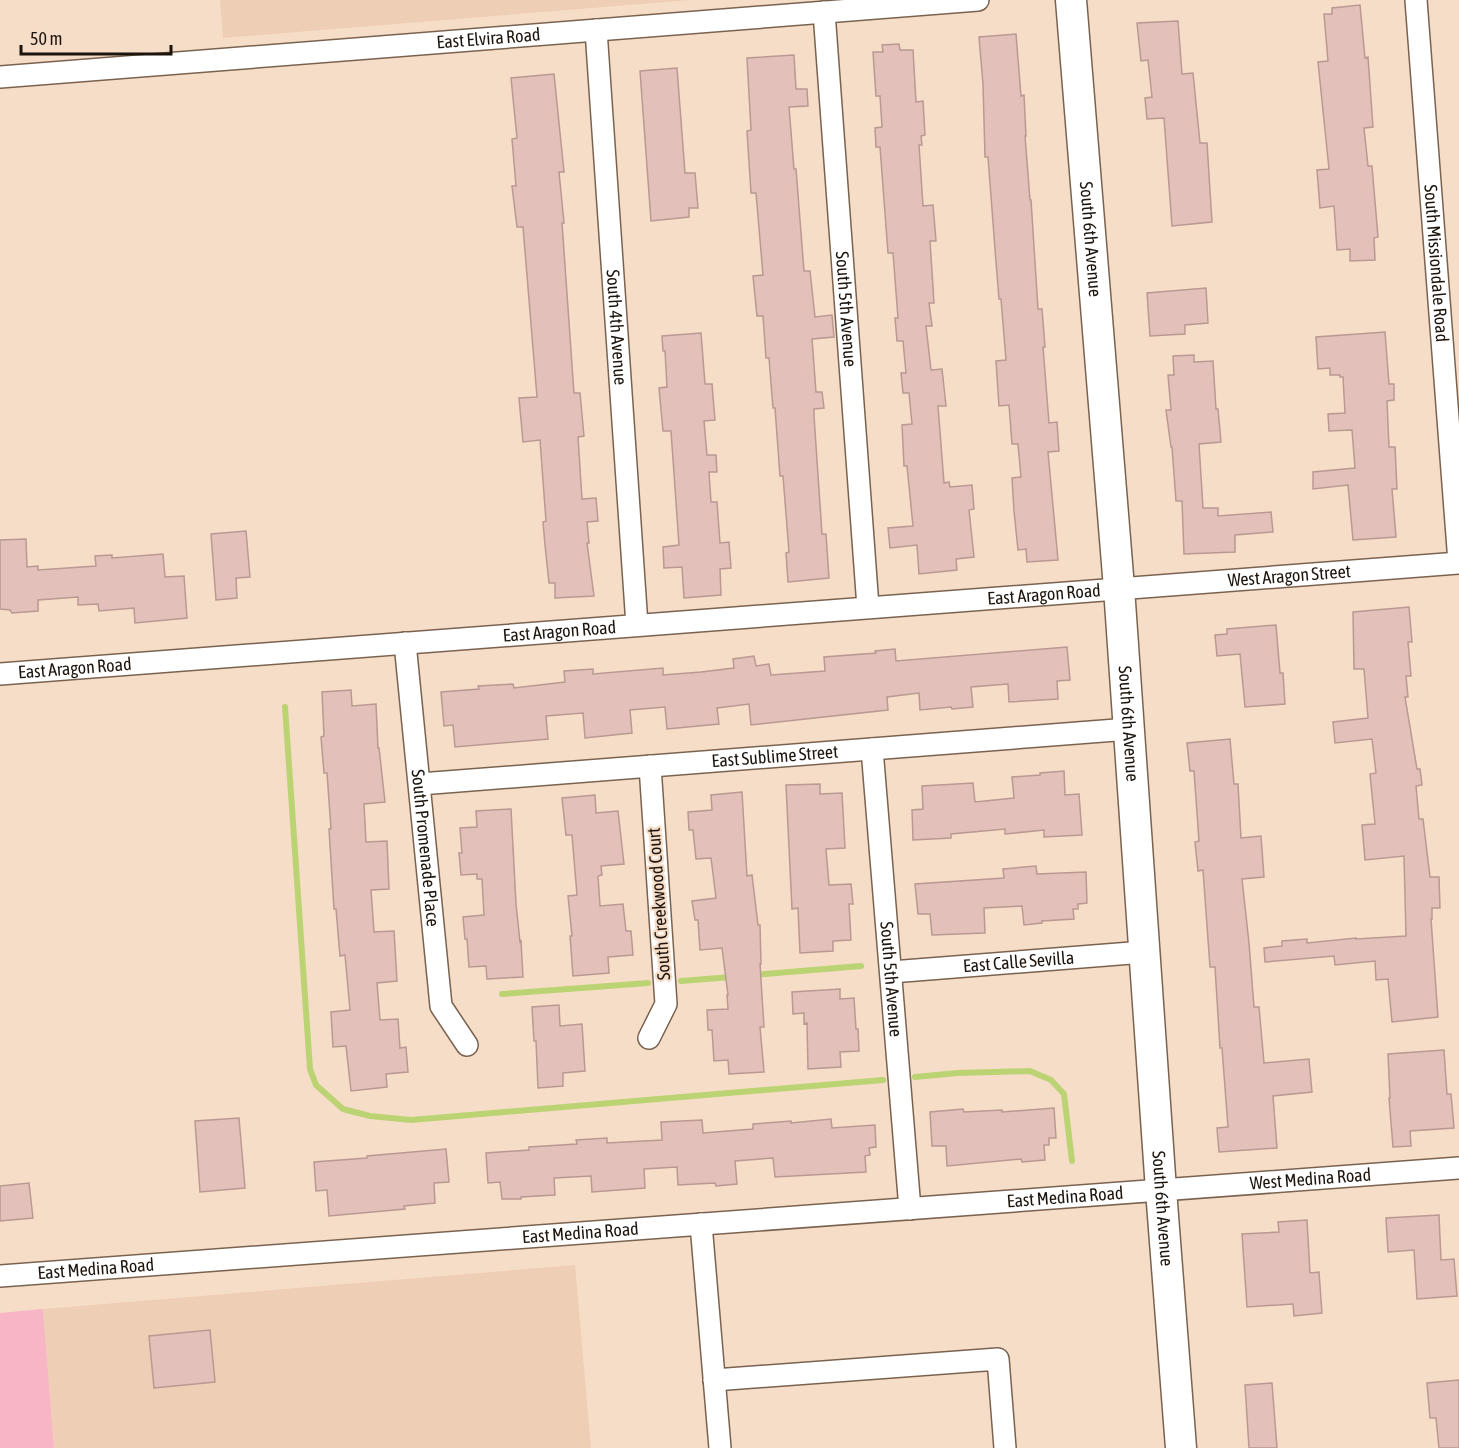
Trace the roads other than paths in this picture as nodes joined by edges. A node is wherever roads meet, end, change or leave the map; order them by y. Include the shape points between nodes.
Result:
1 (978, 0) edge
2 (1071, 0) edge
3 (1416, 0) edge
4 (824, 12) junction
5 (596, 30) junction
6 (0, 77) edge
7 (1459, 562) edge
8 (1119, 588) junction
9 (868, 607) junction
10 (637, 625) junction
11 (405, 642) junction
12 (0, 674) edge
13 (1129, 729) junction
14 (872, 749) junction
15 (650, 766) junction
16 (420, 784) junction
17 (1144, 952) junction
18 (891, 972) junction
19 (649, 1038) dead end
20 (467, 1045) dead end
21 (1459, 1168) edge
22 (1161, 1190) junction
23 (910, 1209) junction
24 (701, 1224) junction
25 (0, 1276) edge
26 (714, 1380) junction
27 (720, 1448) edge
28 (1005, 1448) edge
29 (1181, 1448) edge

1 - 4 street, East Elvira Road
2 - 8 street, South 6th Avenue
3 - 7 street, South Missiondale Road
4 - 5 street, East Elvira Road
4 - 9 street, South 5th Avenue
5 - 6 street, East Elvira Road
5 - 10 street, South 4th Avenue
7 - 8 street, West Aragon Street
8 - 9 street, East Aragon Road
8 - 13 street, South 6th Avenue
9 - 10 street, East Aragon Road
10 - 11 street, East Aragon Road
11 - 12 street, East Aragon Road
11 - 16 street, South Promenade Place
13 - 14 street, East Sublime Street
13 - 17 street, South 6th Avenue
14 - 15 street, East Sublime Street
14 - 18 street, South 5th Avenue
15 - 16 street, East Sublime Street
15 - 19 street, South Creekwood Court via 666,1004
16 - 20 street, South Promenade Place via 441,1006
17 - 18 street, East Calle Sevilla
17 - 22 street, South 6th Avenue
18 - 23 street, South 5th Avenue
21 - 22 street, West Medina Road
22 - 23 street, East Medina Road
22 - 29 street, South 6th Avenue
23 - 24 street, East Medina Road
24 - 25 street, East Medina Road
24 - 26 street
26 - 27 street
26 - 28 street via 998,1359

